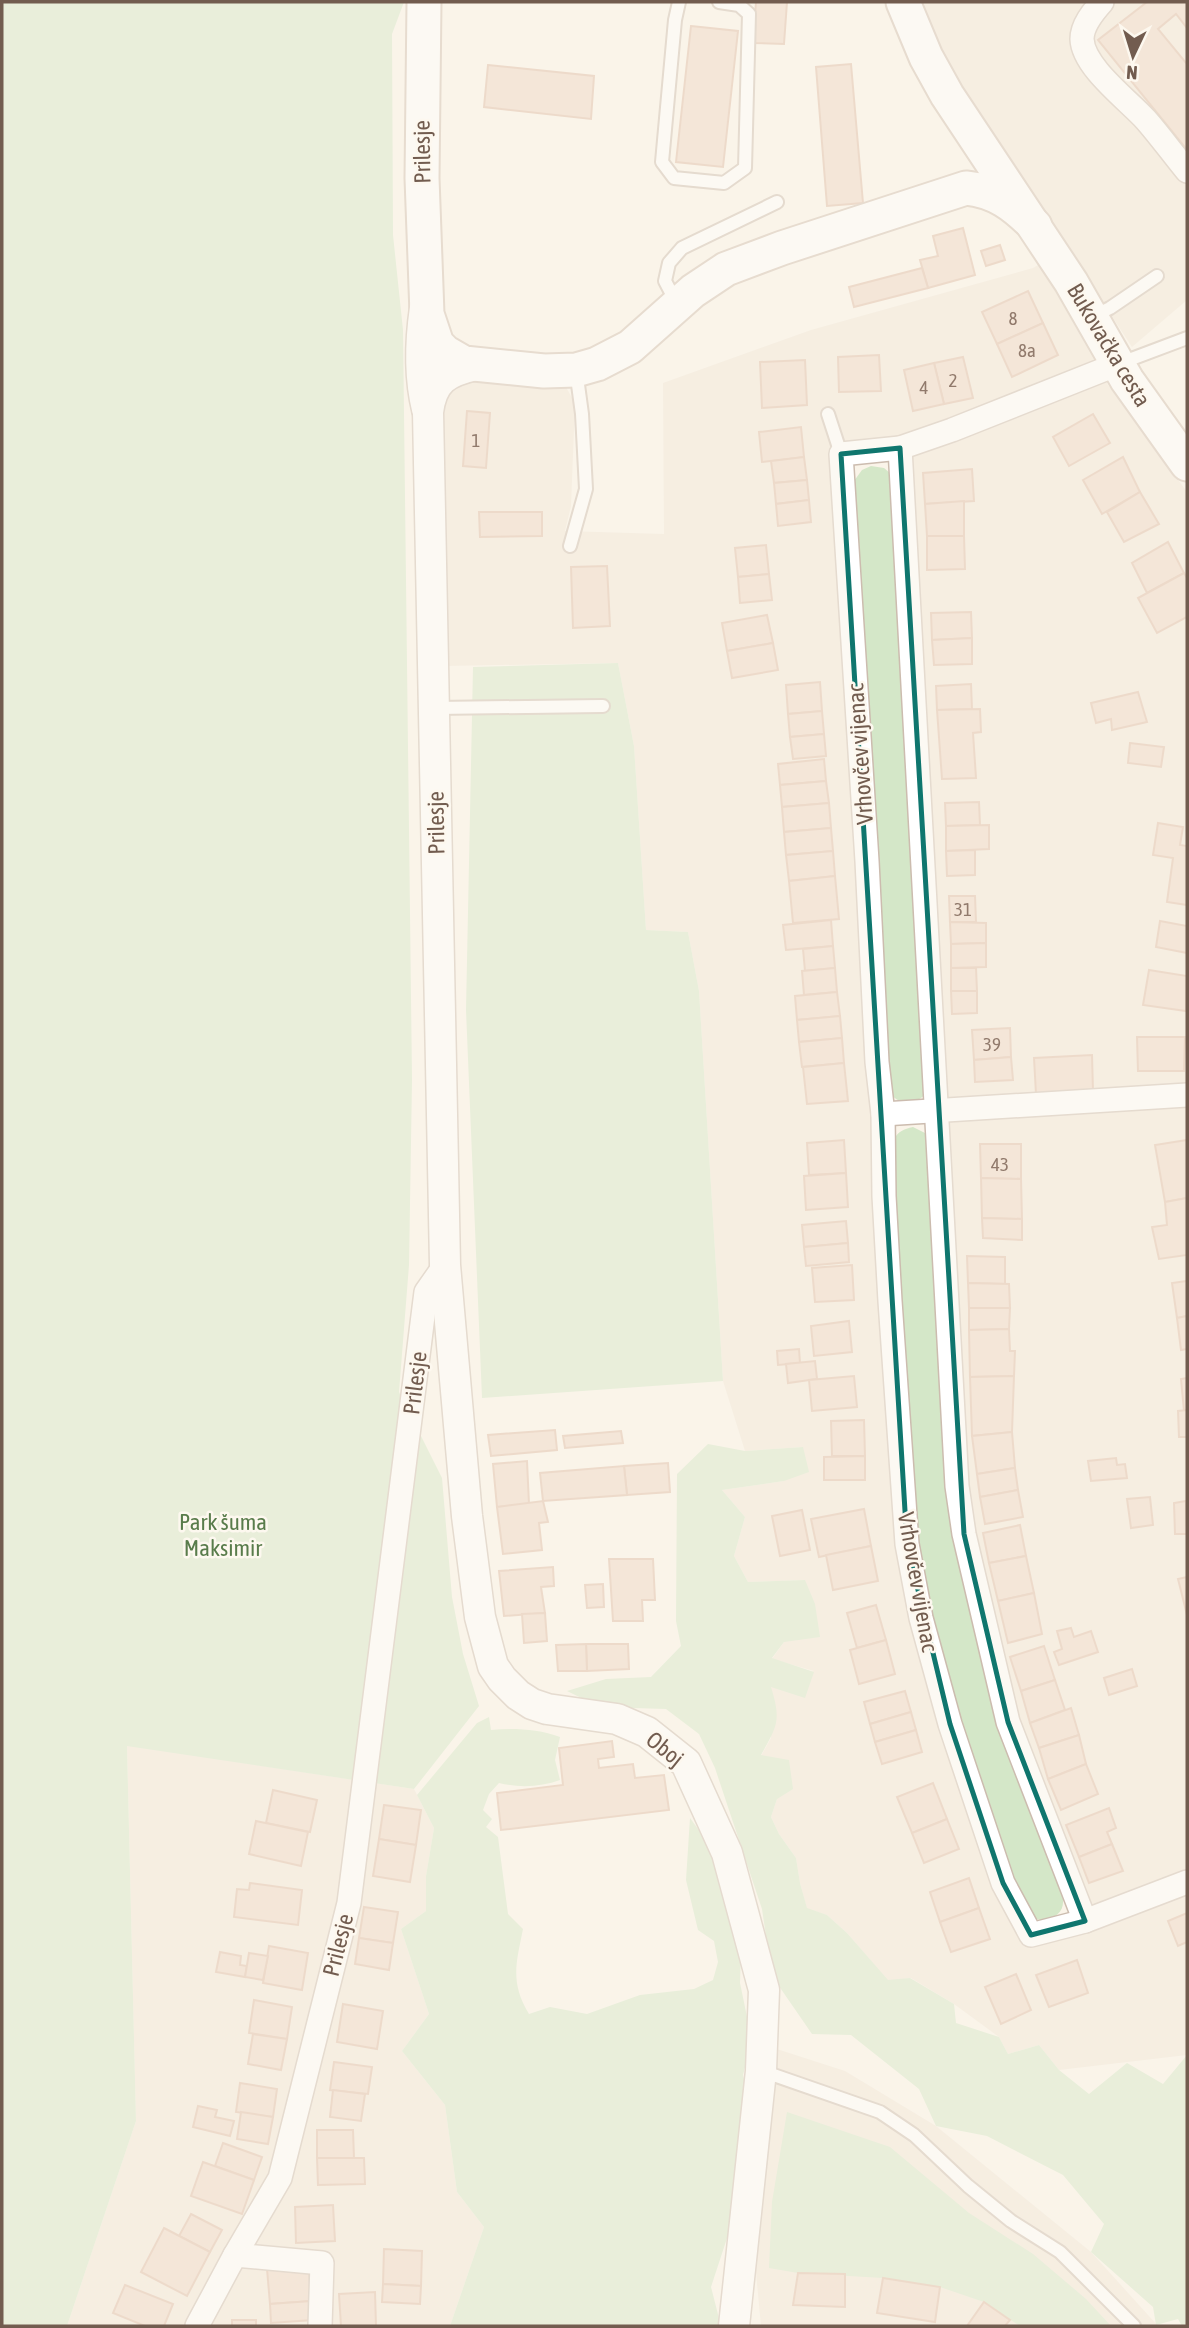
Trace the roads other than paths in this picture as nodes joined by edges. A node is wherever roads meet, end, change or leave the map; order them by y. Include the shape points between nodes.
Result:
1 (424, 2) edge
2 (679, 2) edge
3 (719, 2) edge
4 (903, 2) edge
5 (1102, 2) edge
6 (978, 140) junction
7 (1187, 171) edge
8 (966, 188) junction
9 (777, 202) dead end
10 (1035, 226) junction
11 (1157, 276) dead end
12 (426, 302) junction
13 (677, 305) junction
14 (1091, 317) junction
15 (1187, 338) edge
16 (476, 365) junction
17 (1118, 365) junction
18 (576, 370) junction
19 (428, 412) junction
20 (828, 414) dead end
21 (900, 448) junction
22 (841, 454) junction
23 (1187, 463) edge
24 (570, 546) dead end
25 (603, 706) dead end
26 (435, 708) junction
27 (1187, 1095) edge
28 (938, 1110) junction
29 (883, 1114) junction
30 (445, 1265) junction
31 (1187, 1882) edge
32 (1085, 1921) junction
33 (761, 2071) junction
34 (235, 2255) junction
35 (197, 2326) edge
36 (320, 2326) edge
37 (734, 2326) edge
38 (1134, 2326) edge

1 - 12 main road, Prilesje
2 - 3 lane via 662,162 674,178 724,183 745,168 749,15 740,5
4 - 6 main road, Bukovačka cesta via 926,57
5 - 7 street via 1086,23 1084,50
6 - 8 main road via 979,168
6 - 10 main road, Bukovačka cesta
8 - 10 main road, Bukovačka cesta via 1002,198
8 - 13 main road via 745,261 715,275
9 - 13 lane via 682,247 669,263 665,281
10 - 14 main road, Bukovačka cesta
11 - 14 lane
12 - 16 main road, Prilesje via 437,344 456,360
12 - 19 street, Prilesje via 422,378
13 - 18 main road via 630,347
14 - 17 main road, Bukovačka cesta
15 - 17 lane
16 - 18 main road
16 - 19 street, Prilesje via 443,378 432,394
17 - 21 street
17 - 23 main road, Bukovačka cesta
18 - 24 lane via 586,489
19 - 26 street, Prilesje
20 - 22 lane
21 - 22 street
21 - 28 street
22 - 29 street, Vrhovčev vijenac
25 - 26 lane
26 - 30 street, Prilesje
27 - 28 street
28 - 29 street
28 - 32 street via 957,1486 964,1534 1008,1722
29 - 32 street, Vrhovčev vijenac via 884,1196 907,1544 921,1618 950,1724 1003,1884 1031,1935
30 - 33 street, Oboj via 471,1558 493,1666 532,1704 617,1718 647,1732 686,1763 727,1853 764,1990
30 - 34 street, Prilesje via 426,1292 349,1903 280,2178
31 - 32 street, Vrhovčev vijenac
33 - 37 street, Oboj
33 - 38 lane via 880,2112 914,2135 1011,2221 1060,2252
34 - 35 street, Prilesje
34 - 36 street via 322,2263

